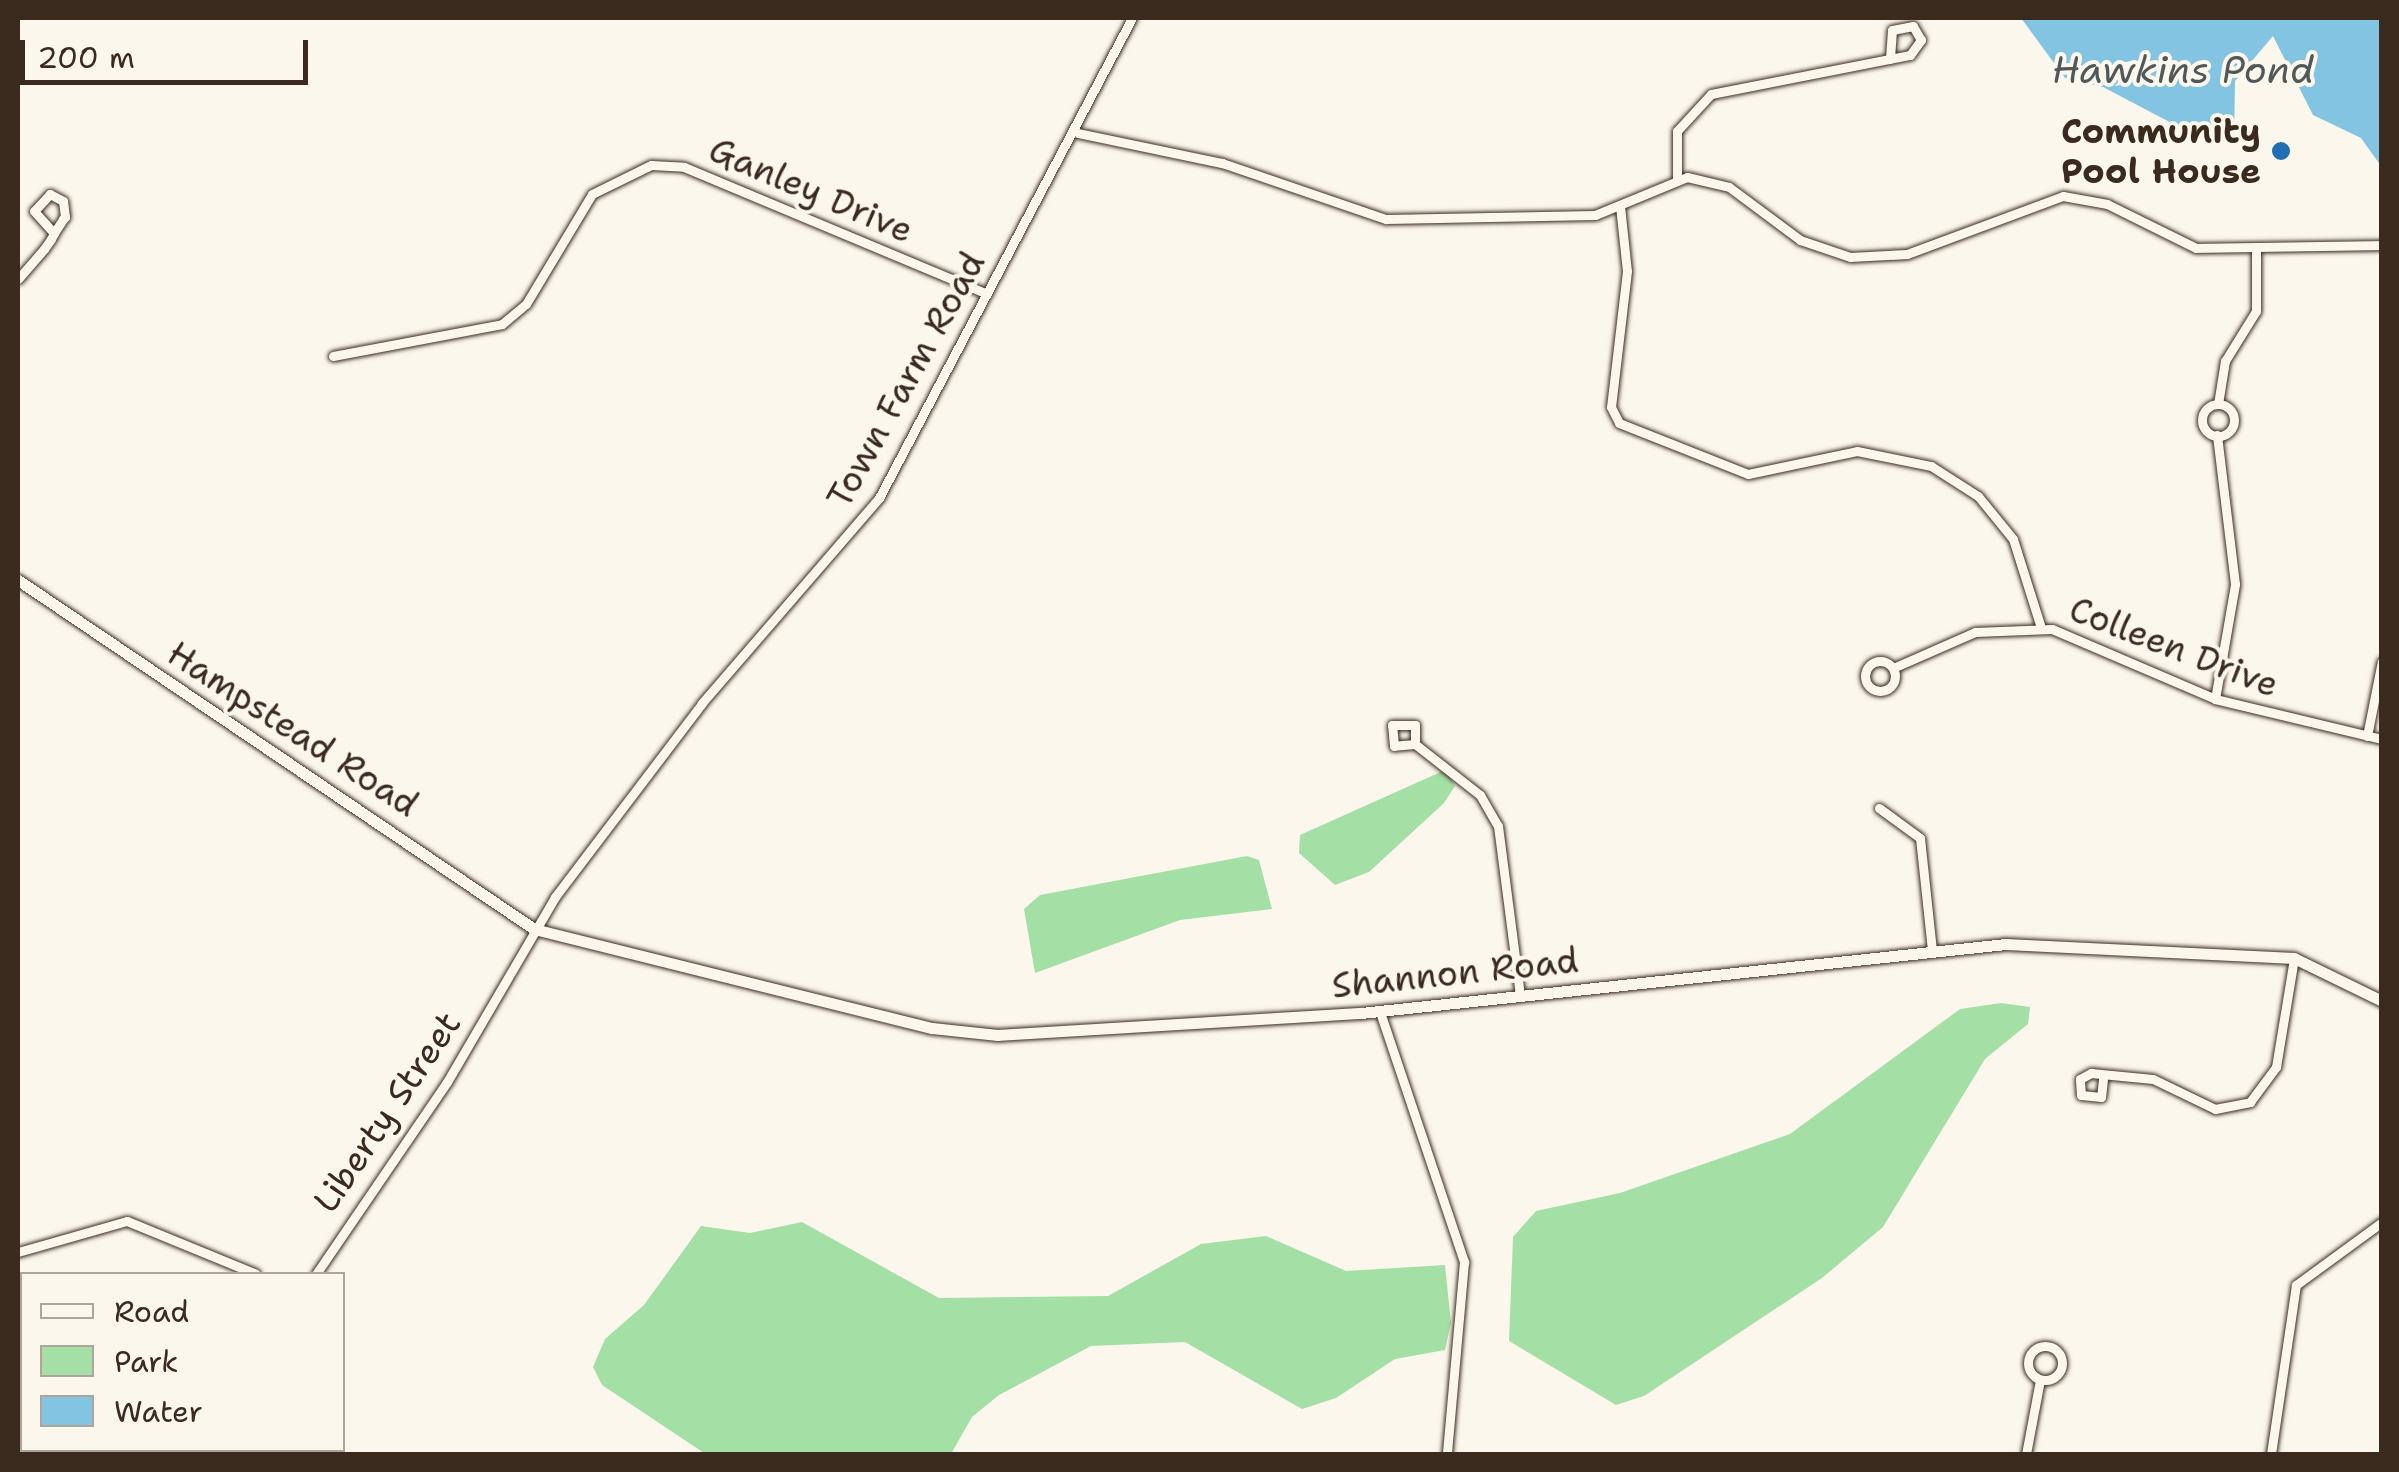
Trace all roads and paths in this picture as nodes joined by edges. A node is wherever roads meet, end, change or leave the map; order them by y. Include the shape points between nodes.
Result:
1 (1132, 18) edge
2 (1890, 59) dead end
3 (1078, 133) junction
4 (1677, 178) junction
5 (1620, 206) junction
6 (54, 233) dead end
7 (2382, 245) edge
8 (2256, 248) junction
9 (18, 279) edge
10 (985, 293) junction
11 (333, 356) dead end
12 (2218, 404) junction
13 (2217, 435) junction
14 (18, 580) edge
15 (2041, 628) junction
16 (2382, 661) edge
17 (1894, 668) dead end
18 (2214, 699) junction
19 (2366, 736) junction
20 (2382, 739) edge
21 (1415, 744) dead end
22 (1879, 808) dead end
23 (534, 929) junction
24 (1932, 951) junction
25 (2294, 958) junction
26 (1520, 996) junction
27 (2382, 1001) edge
28 (1380, 1012) junction
29 (2103, 1079) dead end
30 (2382, 1222) edge
31 (18, 1252) edge
32 (251, 1272) edge
33 (317, 1272) edge
34 (2040, 1380) dead end
35 (1447, 1454) edge
36 (2026, 1454) edge
37 (2270, 1454) edge

1 - 3 street, Town Farm Road
2 - 4 street via 1711,94 1677,131
3 - 5 street via 1222,163 1386,218 1586,216
3 - 10 street, Town Farm Road
4 - 5 street
4 - 8 street via 1726,185 1800,240 1850,257 1907,254 2063,196 2107,204 2186,246
5 - 15 street via 1627,271 1615,418 1748,474 1857,452 1931,466 1978,496 2013,539
6 - 9 street
7 - 8 street
8 - 12 street via 2256,311 2225,361
10 - 11 street, Ganley Drive via 684,167 651,164 592,194 526,304 502,324
10 - 23 street, Town Farm Road via 879,498 702,703
12 - 13 street via 2233,421
12 - 13 street via 2202,418
13 - 18 street via 2235,584
14 - 23 street, Hampstead Road
15 - 17 street, Colleen Drive via 1956,637
15 - 18 street, Colleen Drive
16 - 19 street
18 - 19 street, Colleen Drive
19 - 20 street, Colleen Drive
21 - 26 street via 1480,795 1498,826
22 - 24 street via 1920,838
23 - 28 street, Shannon Road via 976,1034
23 - 33 street, Liberty Street via 447,1082
24 - 25 street, Shannon Road via 2097,944
24 - 26 street, Shannon Road
25 - 27 street, Shannon Road
25 - 29 street via 2276,1067 2250,1102 2215,1109 2153,1079
26 - 28 street, Shannon Road
28 - 35 street via 1464,1262
30 - 37 street via 2296,1285
31 - 32 street via 127,1220
34 - 36 street

